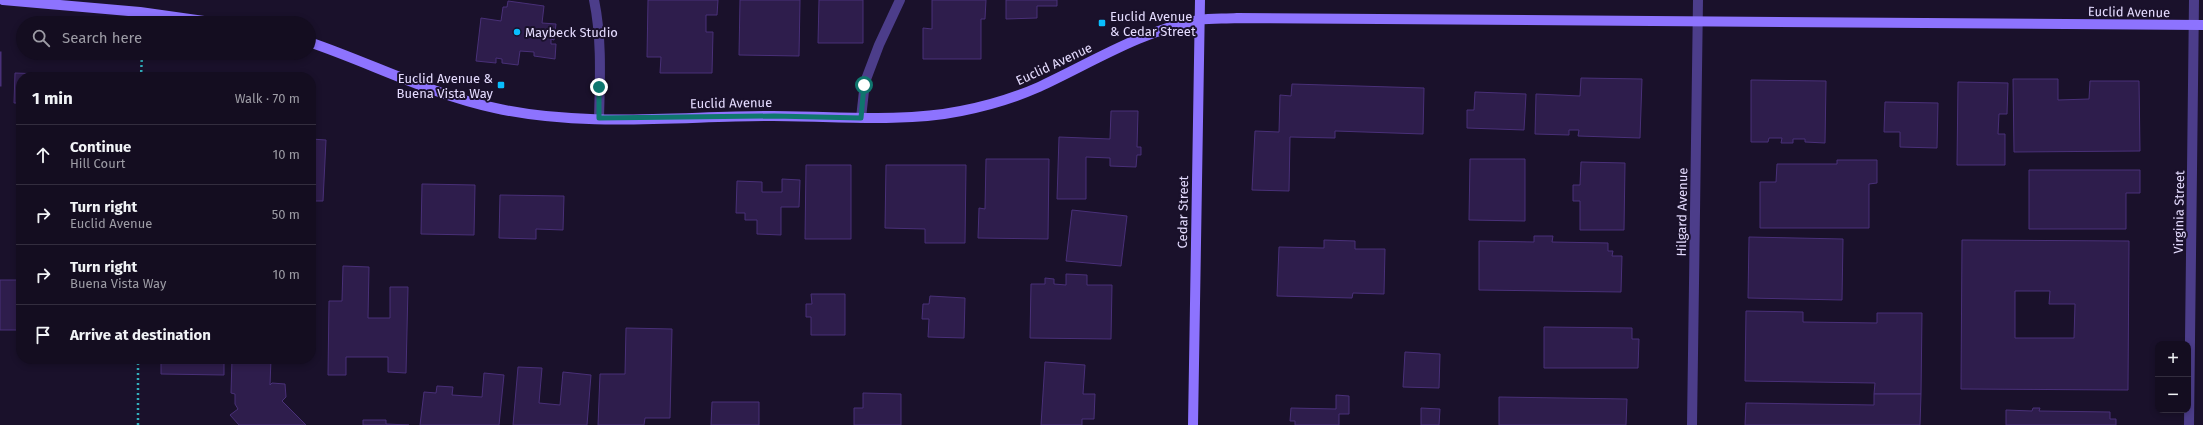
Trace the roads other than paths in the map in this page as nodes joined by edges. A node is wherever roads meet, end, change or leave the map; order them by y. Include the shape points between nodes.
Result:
1 (3, 0) edge
2 (594, 0) edge
3 (900, 0) edge
4 (1200, 0) edge
5 (1698, 0) edge
6 (2194, 0) edge
7 (168, 16) edge
8 (1199, 20) junction
9 (1698, 20) junction
10 (2198, 26) edge
11 (316, 44) edge
12 (599, 118) junction
13 (861, 118) junction
14 (1193, 425) edge
15 (1692, 425) edge
16 (2189, 425) edge

1 - 7 street
2 - 12 street via 598,31
3 - 13 street via 865,82
4 - 8 street, Cedar Street
5 - 9 street, Hilgard Avenue
6 - 10 street, Virginia Street
8 - 9 street, Euclid Avenue
8 - 13 street, Euclid Avenue via 1163,30 1114,50 1011,98 960,112
8 - 14 street, Cedar Street
9 - 10 street, Euclid Avenue
9 - 15 street, Hilgard Avenue
10 - 16 street, Virginia Street
11 - 12 street, Euclid Avenue via 449,97 472,103 566,118
12 - 13 street, Euclid Avenue

